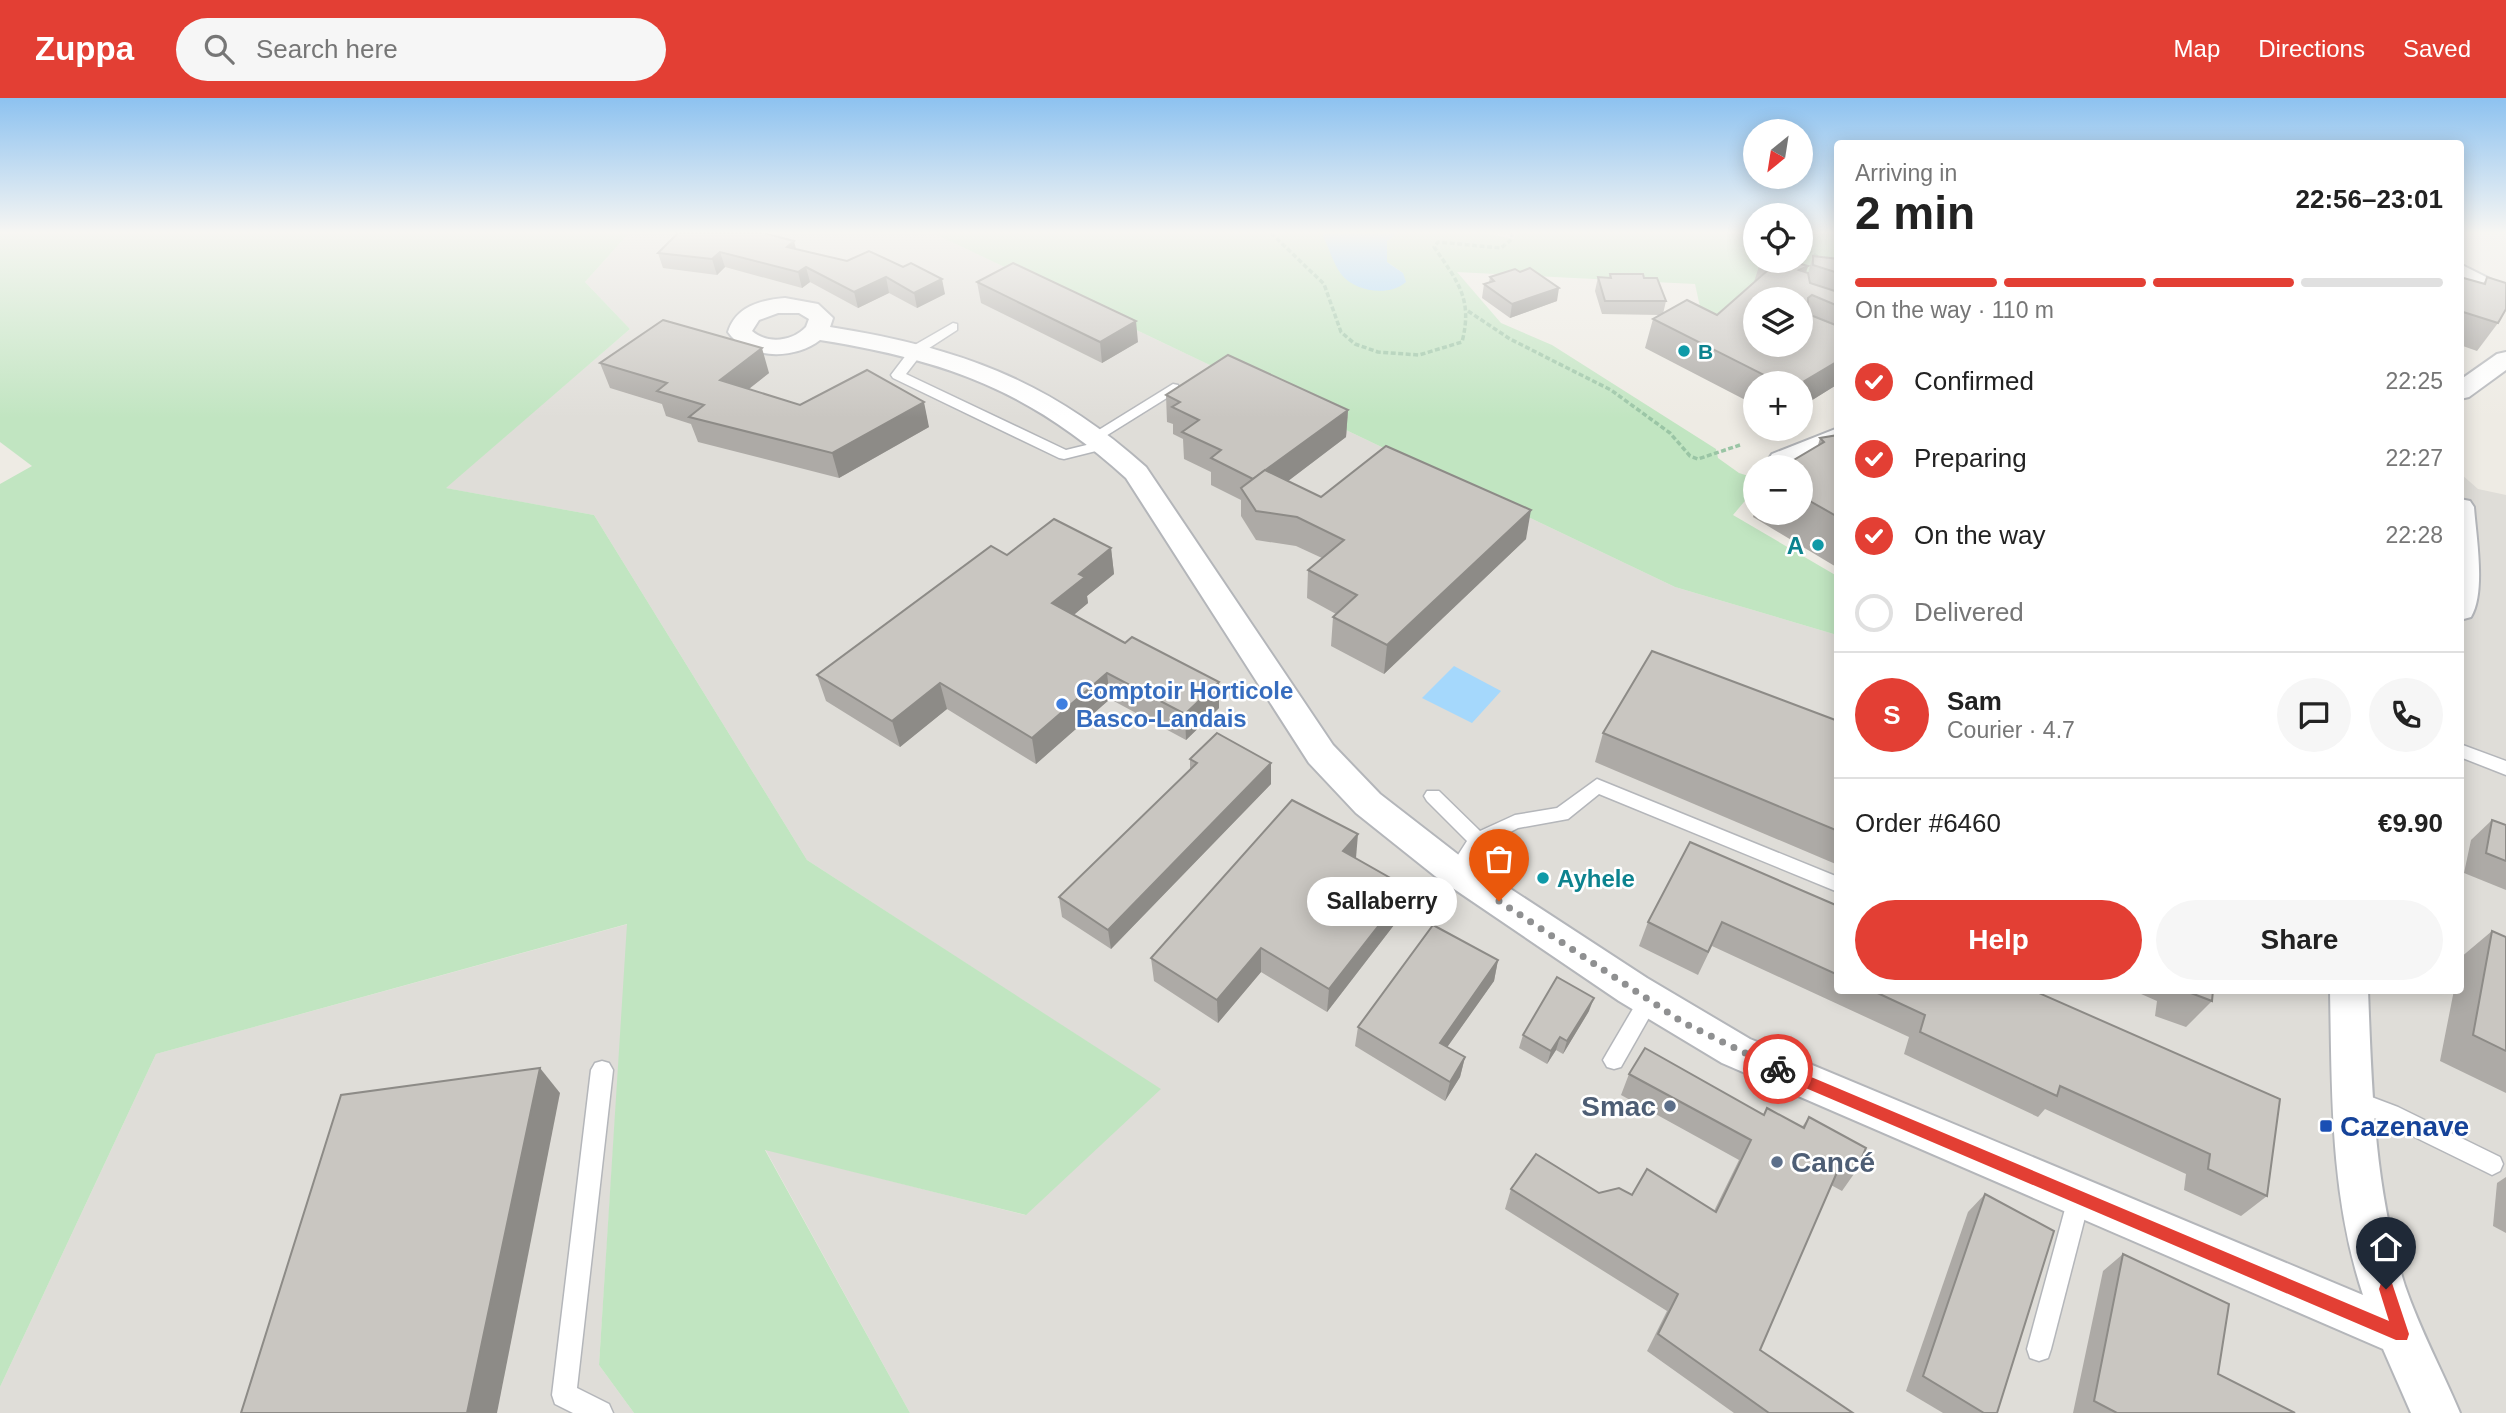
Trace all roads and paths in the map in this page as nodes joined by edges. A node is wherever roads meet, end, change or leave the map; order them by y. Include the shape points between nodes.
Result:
1 (1328, 294) edge
2 (1460, 294) edge
3 (1468, 312) junction
4 (954, 327) dead end
5 (816, 332) dead end
6 (918, 349) junction
7 (2506, 359) edge
8 (1173, 388) edge
9 (2464, 389) edge
10 (1834, 438) edge
11 (1101, 440) junction
12 (1740, 445) dead end
13 (1793, 455) edge
14 (2464, 556) edge
15 (2464, 576) edge
16 (2464, 752) edge
17 (2506, 768) edge
18 (1433, 796) dead end
19 (1478, 840) junction
20 (1456, 872) junction
21 (1834, 883) edge
22 (2350, 994) edge
23 (1648, 1000) junction
24 (1614, 1060) dead end
25 (602, 1070) dead end
26 (2353, 1100) junction
27 (2492, 1164) dead end
28 (2079, 1198) junction
29 (2401, 1334) junction
30 (2039, 1349) dead end
31 (600, 1413) edge
32 (2436, 1413) edge

1 - 3 path via 1341,332 1355,344 1378,352 1419,355 1462,342
2 - 3 path
3 - 12 path via 1510,339 1611,390 1670,433 1690,456 1698,459
4 - 6 lane
5 - 6 street
6 - 11 street via 986,373
7 - 9 street
8 - 11 lane
10 - 13 street
11 - 20 street via 1136,472 1345,784 1397,831
14 - 15 street
16 - 17 lane
18 - 19 lane
19 - 20 lane
19 - 21 lane via 1516,822 1562,814 1597,786
20 - 23 street
22 - 26 street
23 - 24 lane
23 - 28 street via 1736,1051
25 - 31 lane via 564,1395
26 - 27 lane
26 - 29 street via 2355,1155 2364,1205
28 - 29 street
28 - 30 lane
29 - 32 street

